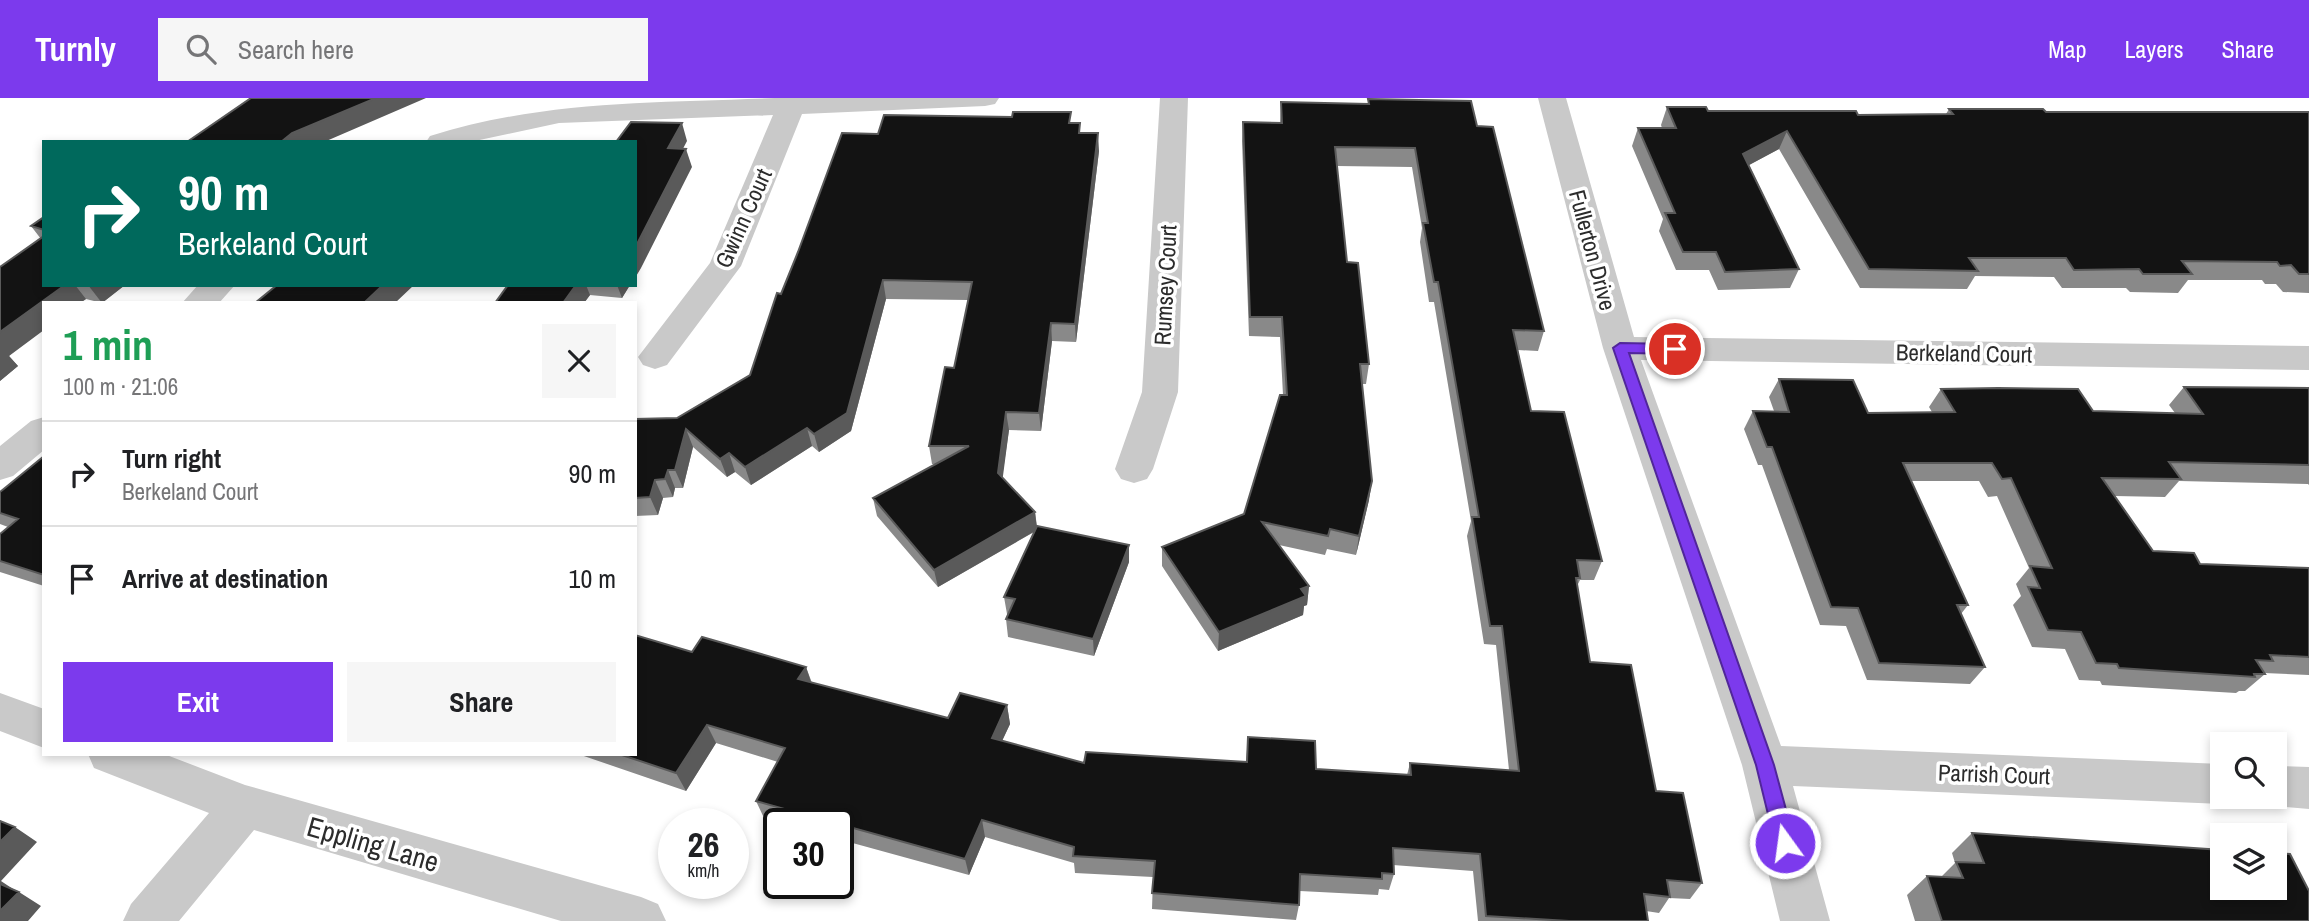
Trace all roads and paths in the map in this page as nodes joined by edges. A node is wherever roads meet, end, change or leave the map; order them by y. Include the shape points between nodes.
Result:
1 (985, 98) edge
2 (1174, 98) edge
3 (1552, 98) edge
4 (792, 103) junction
5 (446, 140) edge
6 (217, 287) edge
7 (200, 301) edge
8 (1620, 348) junction
9 (655, 357) dead end
10 (2309, 358) edge
11 (42, 432) edge
12 (0, 466) edge
13 (1134, 469) dead end
14 (0, 712) edge
15 (42, 728) edge
16 (115, 756) edge
17 (1765, 765) junction
18 (2210, 784) edge
19 (2287, 787) edge
20 (2309, 788) edge
21 (245, 806) junction
22 (148, 921) edge
23 (641, 921) edge
24 (1805, 921) edge

1 - 4 street
2 - 13 street, Rumsey Court via 1160,392
3 - 8 street, Fullerton Drive
4 - 5 street via 559,115 484,128
4 - 9 street, Gwinn Court via 725,266
6 - 7 street
8 - 10 street, Berkeland Court
8 - 17 street, Fullerton Drive
11 - 12 street
14 - 15 street
16 - 21 street, Eppling Lane
17 - 18 street, Parrish Court
17 - 24 street, Fullerton Drive
19 - 20 street
21 - 22 street
21 - 23 street, Eppling Lane

